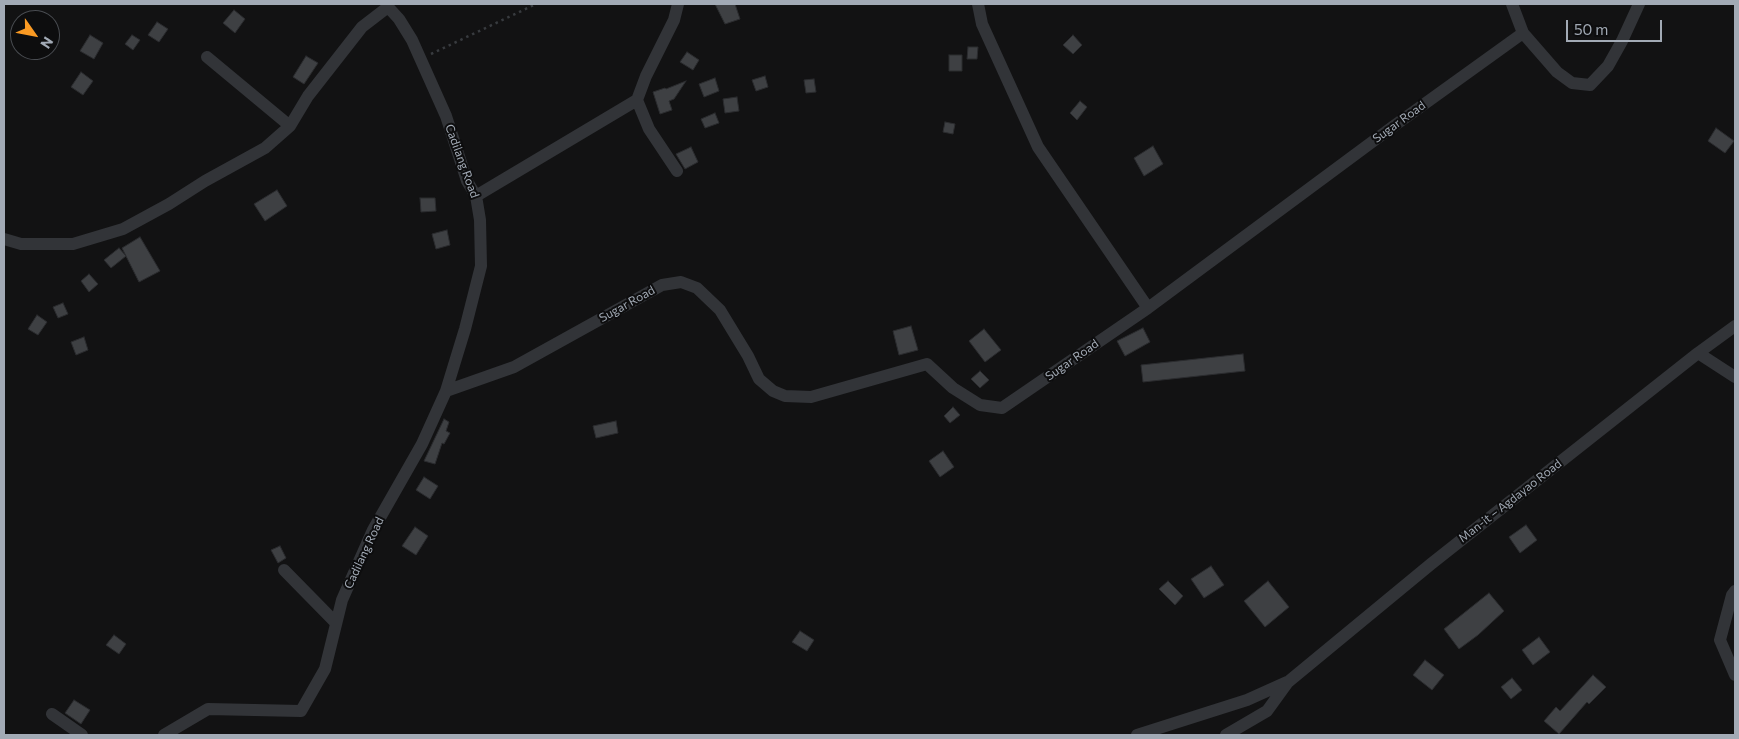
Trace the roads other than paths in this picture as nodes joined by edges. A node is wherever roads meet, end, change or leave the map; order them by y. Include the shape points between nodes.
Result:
1 (678, 4) edge
2 (978, 4) edge
3 (1512, 4) edge
4 (1639, 4) edge
5 (386, 5) edge
6 (1523, 33) junction
7 (207, 57) dead end
8 (637, 100) junction
9 (290, 126) junction
10 (677, 171) dead end
11 (476, 196) junction
12 (4, 239) edge
13 (1148, 308) junction
14 (1735, 326) edge
15 (1698, 352) junction
16 (1735, 378) edge
17 (446, 391) junction
18 (284, 570) dead end
19 (1735, 591) edge
20 (336, 624) junction
21 (1735, 675) edge
22 (1288, 682) junction
23 (52, 714) dead end
24 (82, 735) edge
25 (164, 735) edge
26 (1137, 735) edge
27 (1226, 735) edge

1 - 8 street via 674,20
2 - 13 street via 982,24 1038,147
3 - 6 street
4 - 6 street via 1608,66 1590,84 1572,83 1557,72
5 - 9 street, Cadilang Road via 362,27 308,96
5 - 11 street, Cadilang Road via 412,40 446,116 467,181
6 - 13 street, Sugar Road
7 - 9 street
8 - 10 street via 650,129
8 - 11 street
9 - 12 street, Cadilang Road via 265,148 123,229 73,244 21,244
11 - 17 street, Cadilang Road via 481,266
13 - 17 street, Sugar Road via 1002,408 980,405 953,388 927,364 811,397 785,396 759,379 720,310 697,288 681,282 662,285 514,367
14 - 15 street, Man-it – Agdayao Road
15 - 16 street
15 - 22 street, Man-it – Agdayao Road
17 - 20 street, Cadilang Road via 422,444 373,530 342,600
18 - 20 street
19 - 21 street via 1720,640
20 - 25 street, Cadilang Road via 325,669 301,712 208,708
22 - 26 street via 1247,700
22 - 27 street via 1267,711
23 - 24 street

